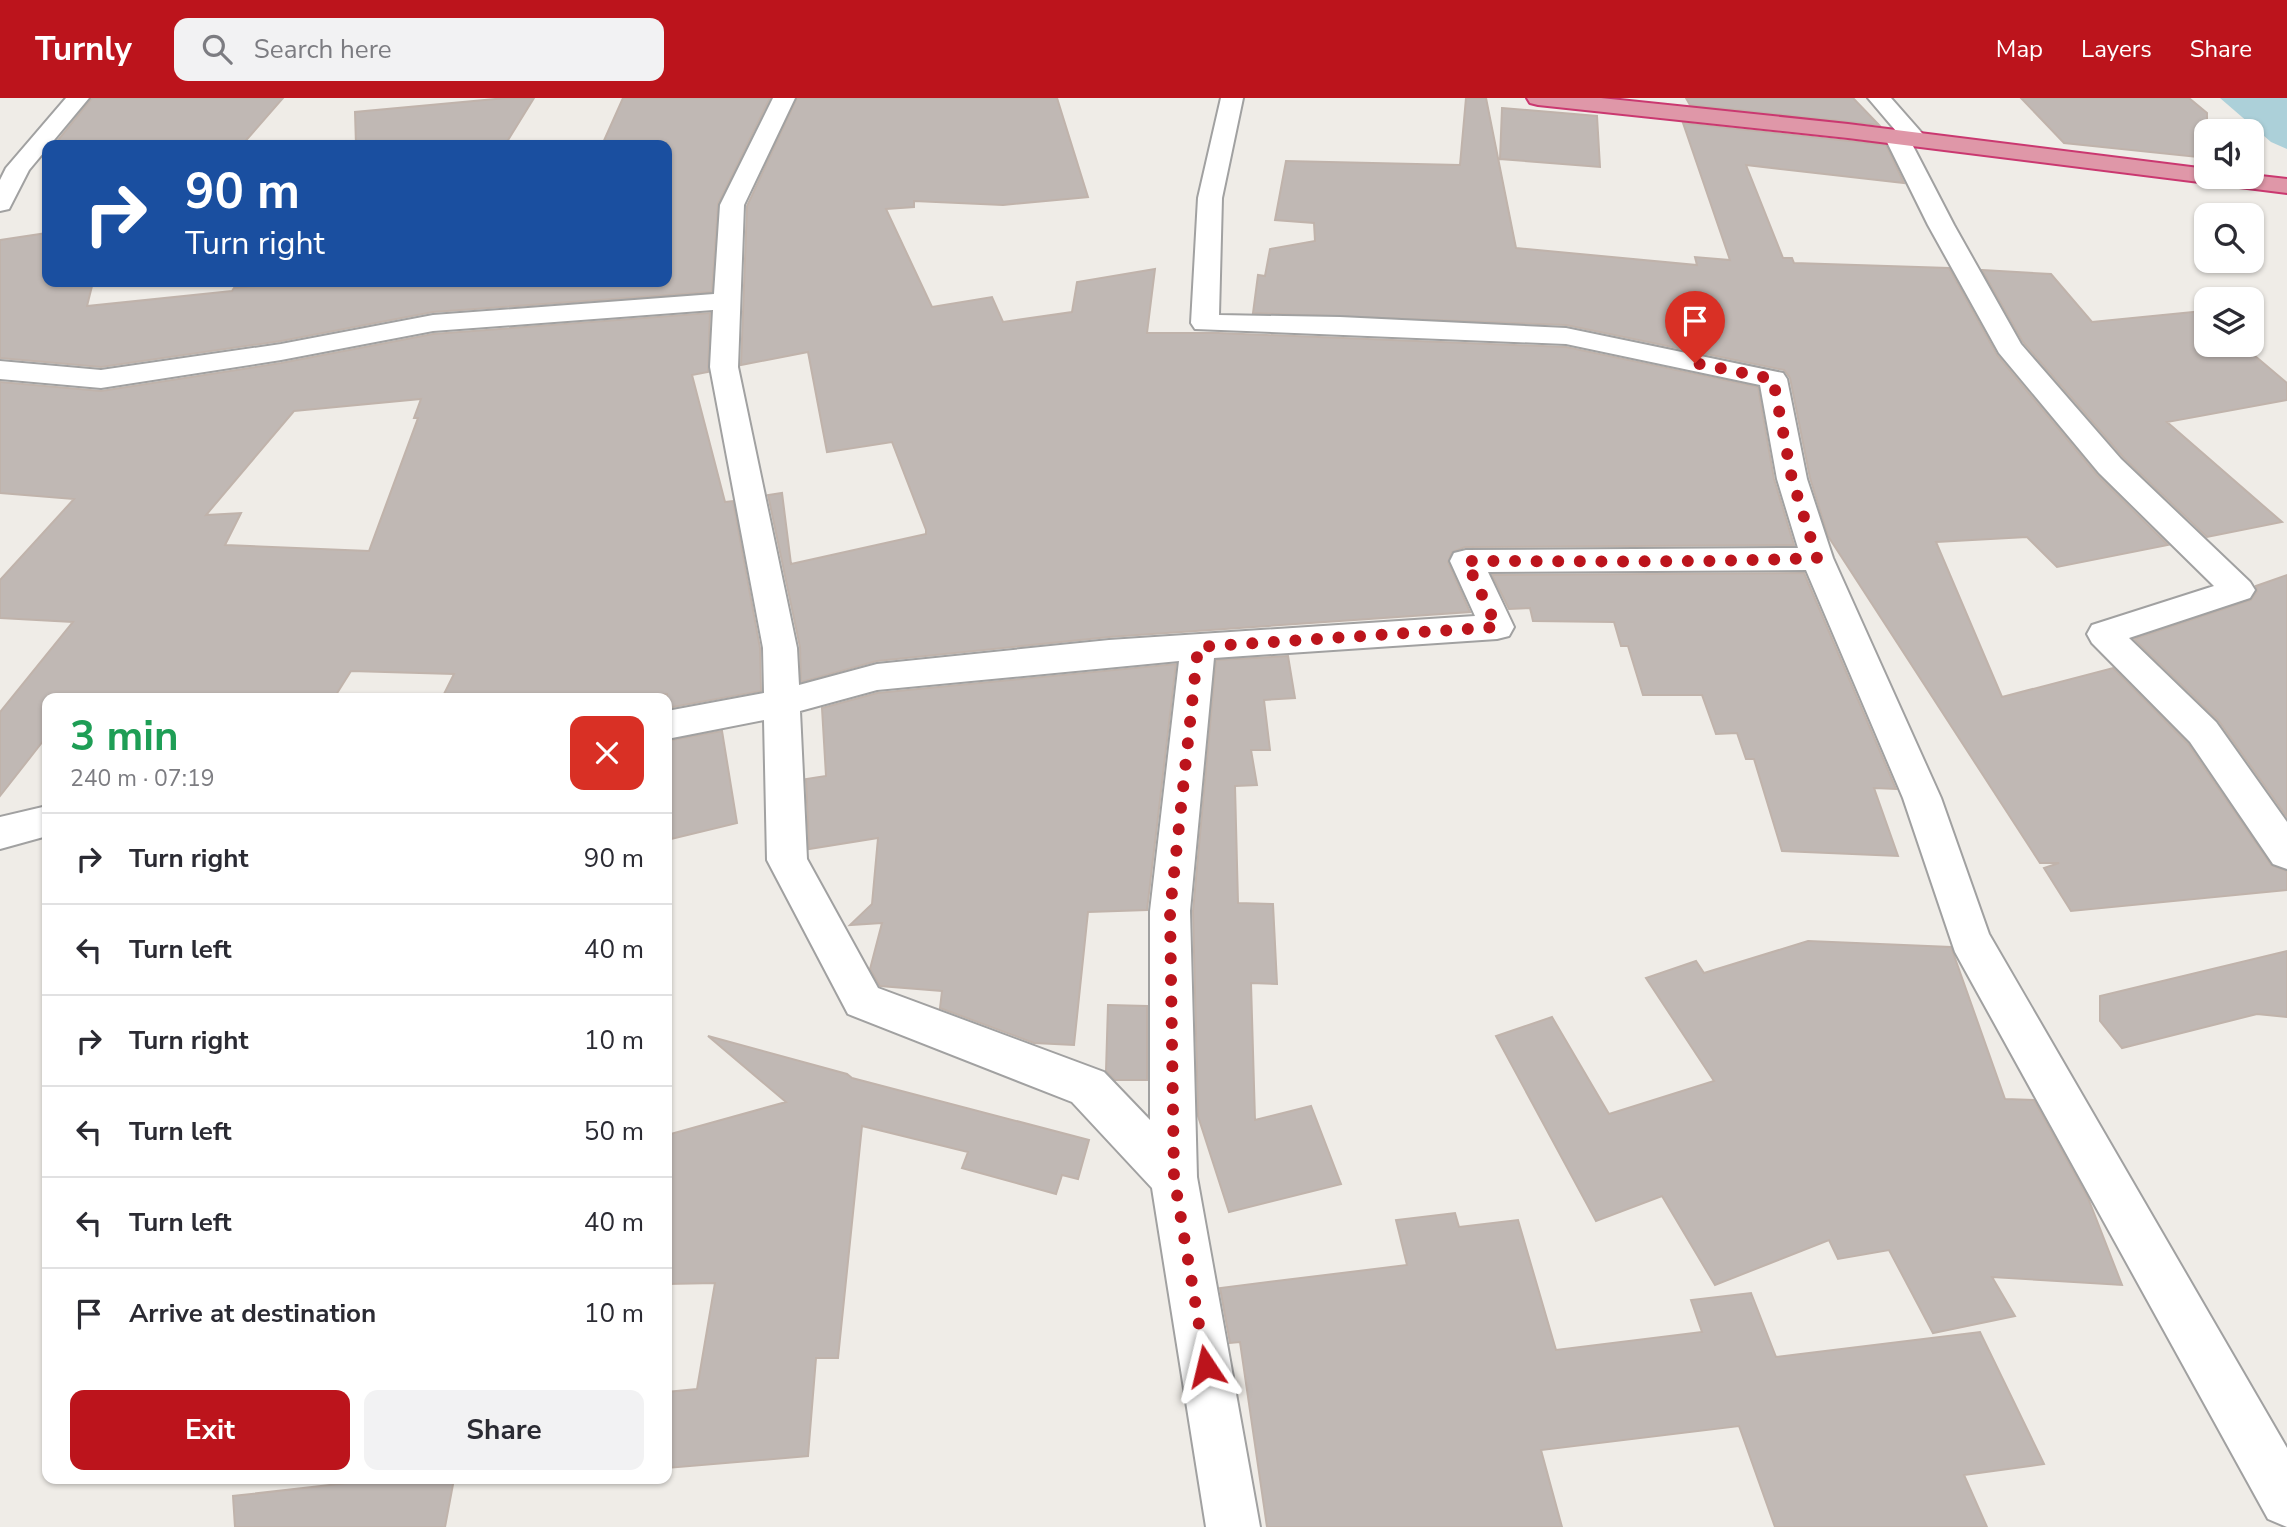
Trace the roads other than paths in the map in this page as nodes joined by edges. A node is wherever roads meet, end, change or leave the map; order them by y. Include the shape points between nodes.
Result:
1 (78, 98) edge
2 (784, 98) edge
3 (1232, 98) edge
4 (1538, 98) edge
5 (1879, 98) edge
6 (1907, 139) junction
7 (2194, 175) edge
8 (2264, 183) edge
9 (2287, 186) edge
10 (0, 204) edge
11 (728, 301) junction
12 (0, 370) edge
13 (1817, 558) junction
14 (1198, 647) junction
15 (782, 703) junction
16 (672, 724) edge
17 (42, 822) edge
18 (0, 833) edge
19 (2287, 853) edge
20 (1174, 1177) junction
21 (2287, 1500) edge
22 (1233, 1527) edge

1 - 10 street via 18,168
2 - 11 street via 732,205
3 - 13 street via 1210,198 1205,323 1566,336 1773,379 1792,479
4 - 6 highway
5 - 6 street
6 - 7 highway
6 - 19 street via 1941,225 2009,347 2110,466 2238,590 2104,634 2203,732
8 - 9 highway
11 - 12 street via 433,323 101,379
11 - 15 street via 724,367 780,648
13 - 14 street via 1717,563 1466,561 1497,627
13 - 21 street via 1922,799 1970,939
14 - 15 street via 877,677
14 - 20 street via 1170,911
15 - 16 street
15 - 20 street via 787,860 863,1001 1088,1087
17 - 18 street
20 - 22 street

